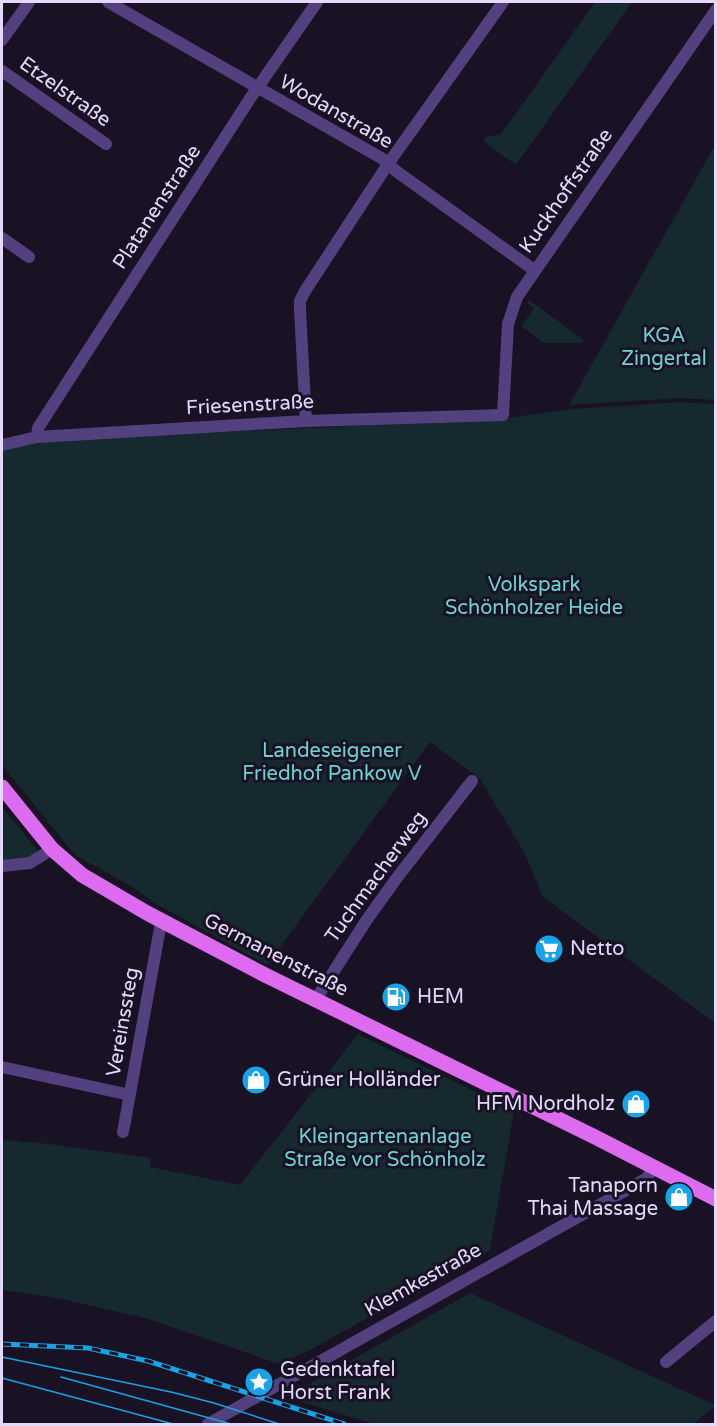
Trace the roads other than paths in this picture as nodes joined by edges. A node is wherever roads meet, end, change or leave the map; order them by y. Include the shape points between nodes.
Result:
1 (29, 2) edge
2 (108, 2) edge
3 (317, 2) edge
4 (502, 2) edge
5 (716, 10) edge
6 (2, 40) edge
7 (2, 71) edge
8 (258, 88) junction
9 (106, 144) dead end
10 (388, 164) junction
11 (2, 238) edge
12 (29, 257) dead end
13 (534, 270) junction
14 (503, 415) joint
15 (306, 421) junction
16 (37, 437) junction
17 (2, 445) edge
18 (472, 781) dead end
19 (2, 787) edge
20 (52, 849) junction
21 (2, 866) edge
22 (164, 921) junction
23 (316, 999) junction
24 (2, 1067) edge
25 (130, 1095) junction
26 (123, 1132) dead end
27 (654, 1167) junction
28 (716, 1199) edge
29 (716, 1321) edge
30 (666, 1362) dead end
31 (208, 1425) edge

1 - 6 street
2 - 8 street, Wodanstraße
3 - 8 street, Platanenstraße
4 - 10 street
5 - 13 street, Kuckhoffstraße
7 - 9 street, Etzelstraße
8 - 10 street, Wodanstraße
8 - 16 street, Platanenstraße via 38,428
10 - 13 street, Wodanstraße
10 - 15 street via 300,300
11 - 12 street
13 - 14 street, Kuckhoffstraße via 510,313
14 - 15 street, Friesenstraße
15 - 16 street, Friesenstraße
16 - 17 street, Friesenstraße
18 - 23 street, Tuchmacherweg via 392,884
19 - 20 main road, Germanenstraße
20 - 21 street via 30,863
20 - 22 main road, Germanenstraße via 82,875
22 - 23 main road, Germanenstraße
22 - 25 street, Vereinssteg
23 - 27 main road, Germanenstraße
24 - 25 street
25 - 26 street, Vereinssteg
27 - 28 main road, Germanenstraße
27 - 31 street, Klemkestraße via 637,1184
29 - 30 street

